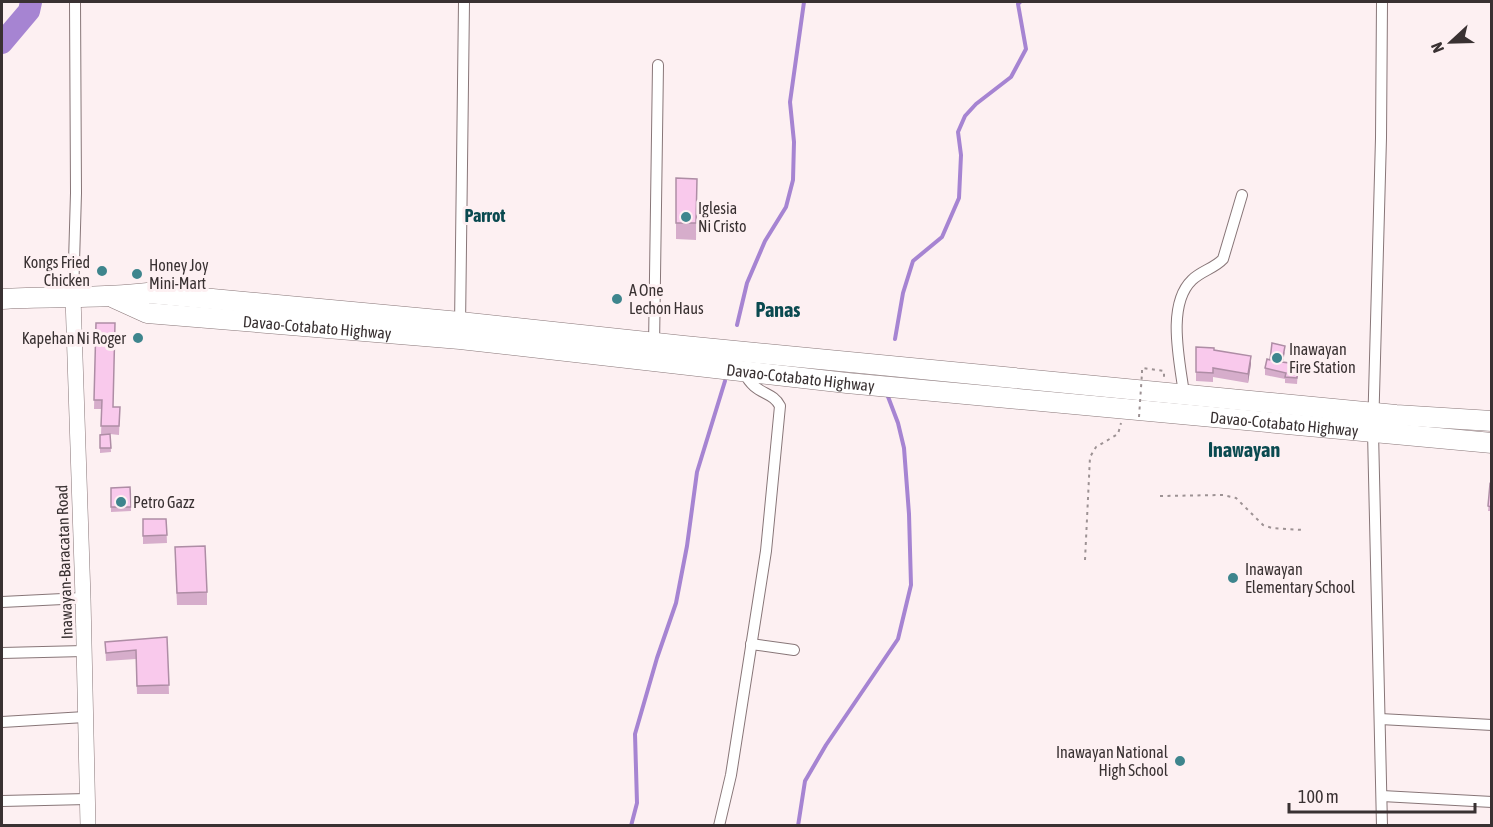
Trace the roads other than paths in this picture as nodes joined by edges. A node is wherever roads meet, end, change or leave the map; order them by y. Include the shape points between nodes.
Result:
1 (75, 2) edge
2 (464, 2) edge
3 (1382, 2) edge
4 (658, 65) dead end
5 (1242, 195) dead end
6 (73, 297) junction
7 (2, 299) edge
8 (460, 330) junction
9 (654, 353) junction
10 (744, 372) junction
11 (1184, 394) junction
12 (1491, 421) edge
13 (1374, 423) junction
14 (1491, 443) edge
15 (83, 598) junction
16 (2, 602) edge
17 (751, 644) junction
18 (795, 650) dead end
19 (84, 651) junction
20 (2, 653) edge
21 (86, 717) junction
22 (1380, 719) junction
23 (2, 722) edge
24 (1491, 725) edge
25 (1382, 796) junction
26 (87, 799) junction
27 (2, 801) edge
28 (1491, 802) edge
29 (88, 825) edge
30 (719, 825) edge
31 (1382, 825) edge

1 - 6 street
2 - 8 street
3 - 13 street
4 - 9 street
5 - 11 street via 1223,259 1191,280 1178,307
6 - 7 highway, Davao-Cotabato Highway
6 - 8 highway, Davao-Cotabato Highway via 114,297 147,313
6 - 15 main road, Inawayan-Baracatan Road
8 - 9 highway, Davao-Cotabato Highway
9 - 10 highway, Davao-Cotabato Highway
9 - 11 highway, Davao-Cotabato Highway
10 - 13 highway, Davao-Cotabato Highway via 1131,412
10 - 17 street via 751,385 780,406 770,518
11 - 13 highway, Davao-Cotabato Highway
12 - 13 highway, Davao-Cotabato Highway
13 - 14 highway, Davao-Cotabato Highway
13 - 22 street
15 - 16 street
15 - 19 main road, Inawayan-Baracatan Road
17 - 18 street
17 - 30 street via 731,775
19 - 20 street
19 - 21 main road, Inawayan-Baracatan Road
21 - 23 street
21 - 26 main road, Inawayan-Baracatan Road
22 - 24 street
22 - 25 street
25 - 28 street
25 - 31 street
26 - 27 street
26 - 29 main road, Inawayan-Baracatan Road

